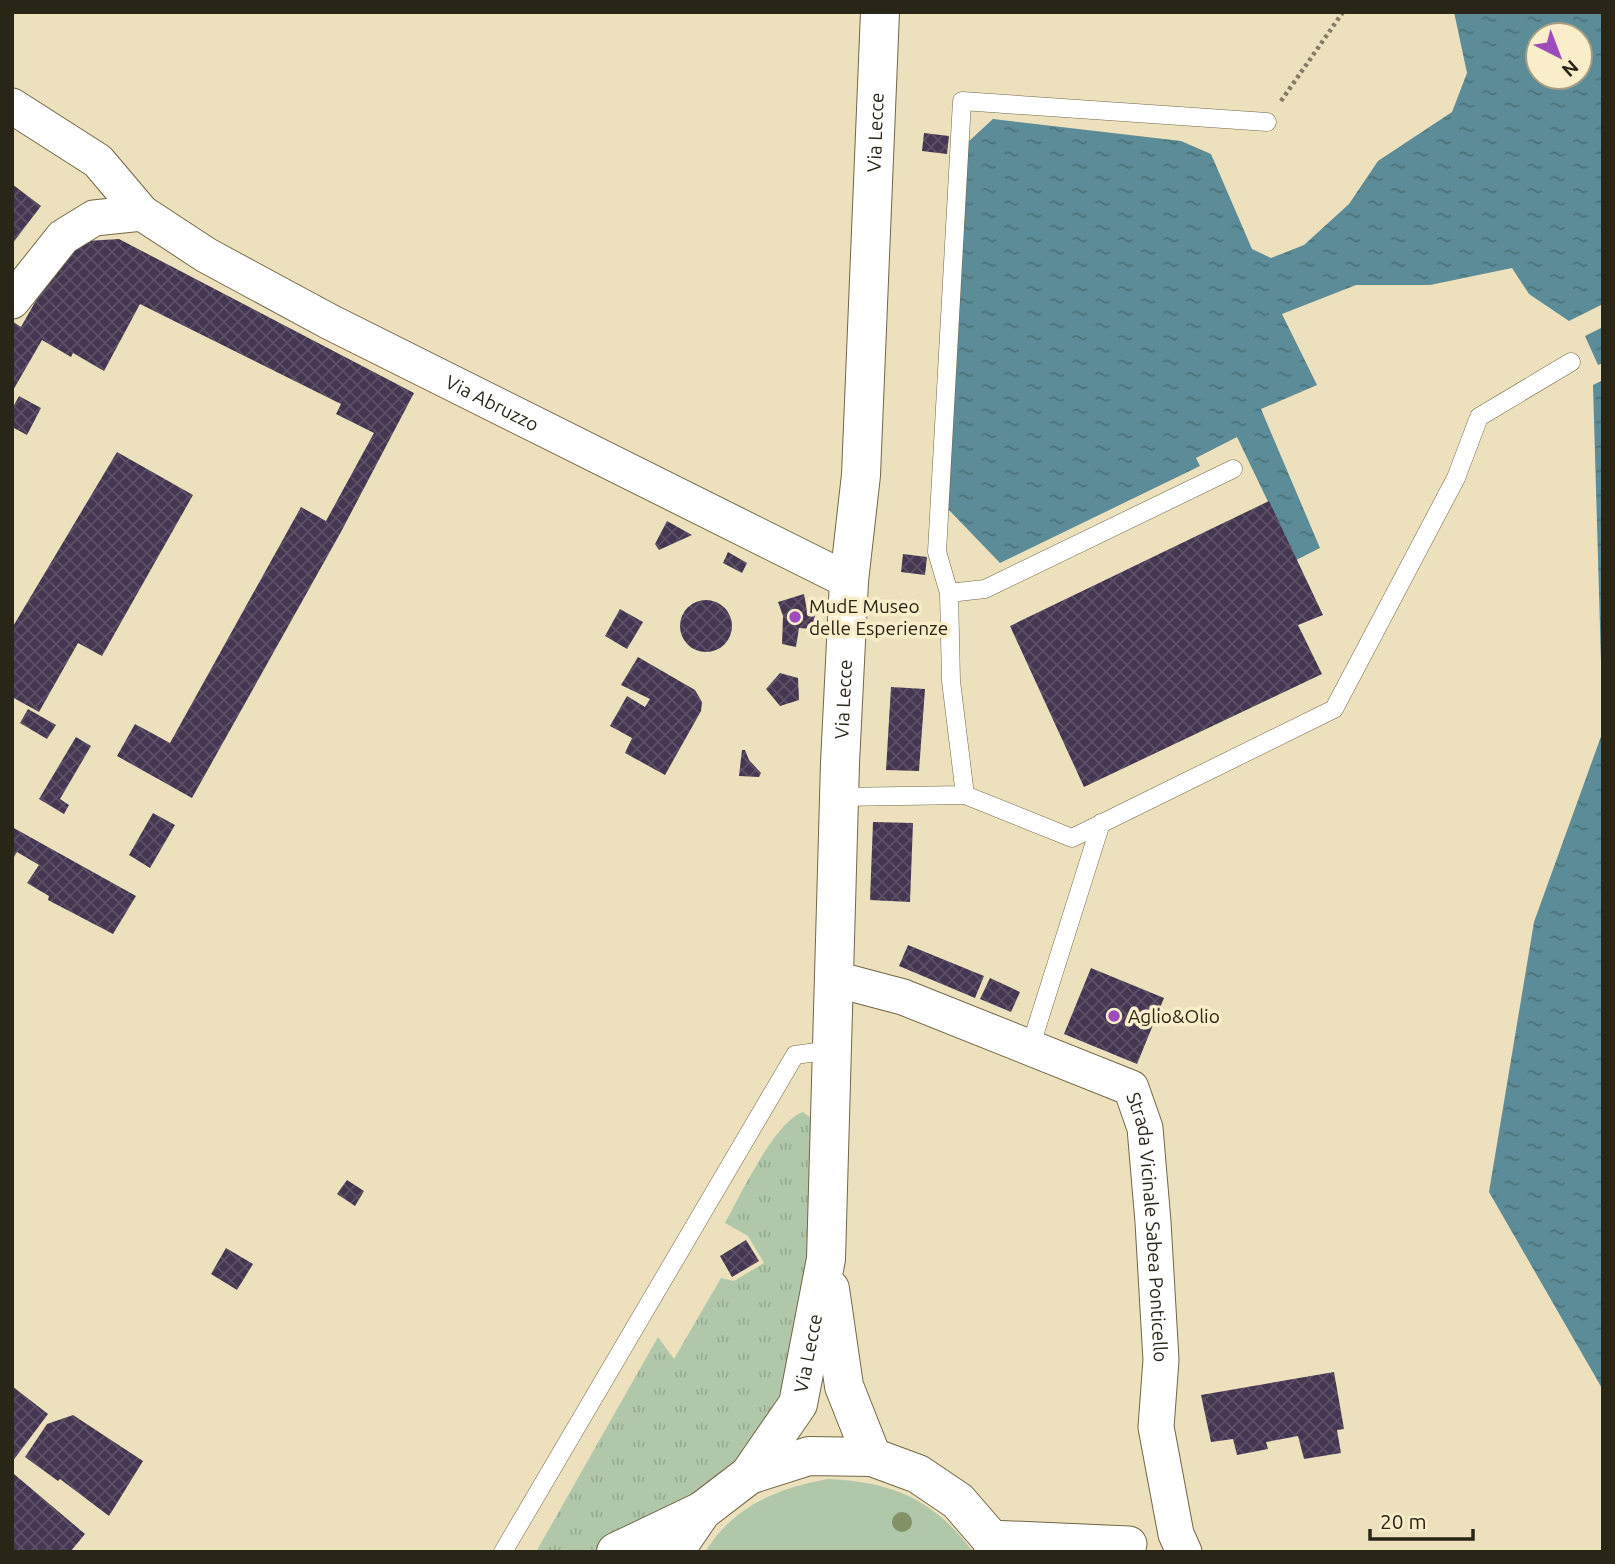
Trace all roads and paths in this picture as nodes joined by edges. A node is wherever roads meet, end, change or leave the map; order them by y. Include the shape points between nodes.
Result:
1 (880, 12) edge
2 (1343, 12) edge
3 (12, 106) edge
4 (1267, 122) joint
5 (142, 212) junction
6 (12, 301) edge
7 (1572, 362) dead end
8 (1233, 469) dead end
9 (849, 581) junction
10 (949, 593) junction
11 (965, 795) junction
12 (839, 797) junction
13 (1101, 823) junction
14 (835, 979) junction
15 (1030, 1048) junction
16 (831, 1050) junction
17 (826, 1259) junction
18 (872, 1457) junction
19 (749, 1475) junction
20 (702, 1511) junction
21 (1180, 1543) edge
22 (993, 1545) edge
23 (1119, 1548) edge
24 (503, 1552) edge
25 (616, 1552) edge
26 (674, 1552) edge

1 - 9 main road, Via Lecce via 861,475
2 - 4 path
3 - 5 street, Via Abruzzo via 99,161
4 - 10 lane via 962,101 937,552
5 - 6 street via 94,218 63,237
5 - 9 street, Via Abruzzo via 206,255 330,322
7 - 13 lane via 1479,417 1456,478 1334,709
8 - 10 lane via 985,589
9 - 12 main road, Via Lecce
10 - 11 lane via 951,681
11 - 12 lane
11 - 13 lane via 1072,838
12 - 14 main road, Via Lecce
13 - 15 lane
14 - 15 street, Strada Vicinale Sabea Ponticello via 903,997
14 - 16 main road, Via Lecce
15 - 21 street, Strada Vicinale Sabea Ponticello via 1131,1088 1145,1128 1161,1360 1156,1427
16 - 17 main road, Via Lecce
16 - 24 lane via 795,1055
17 - 18 main road, Via Lecce via 844,1386
17 - 19 main road, Via Lecce via 798,1404
18 - 19 main road via 809,1455
18 - 22 main road via 918,1474 958,1501
19 - 20 main road
20 - 25 main road
20 - 26 main road
21 - 23 street
22 - 23 street

